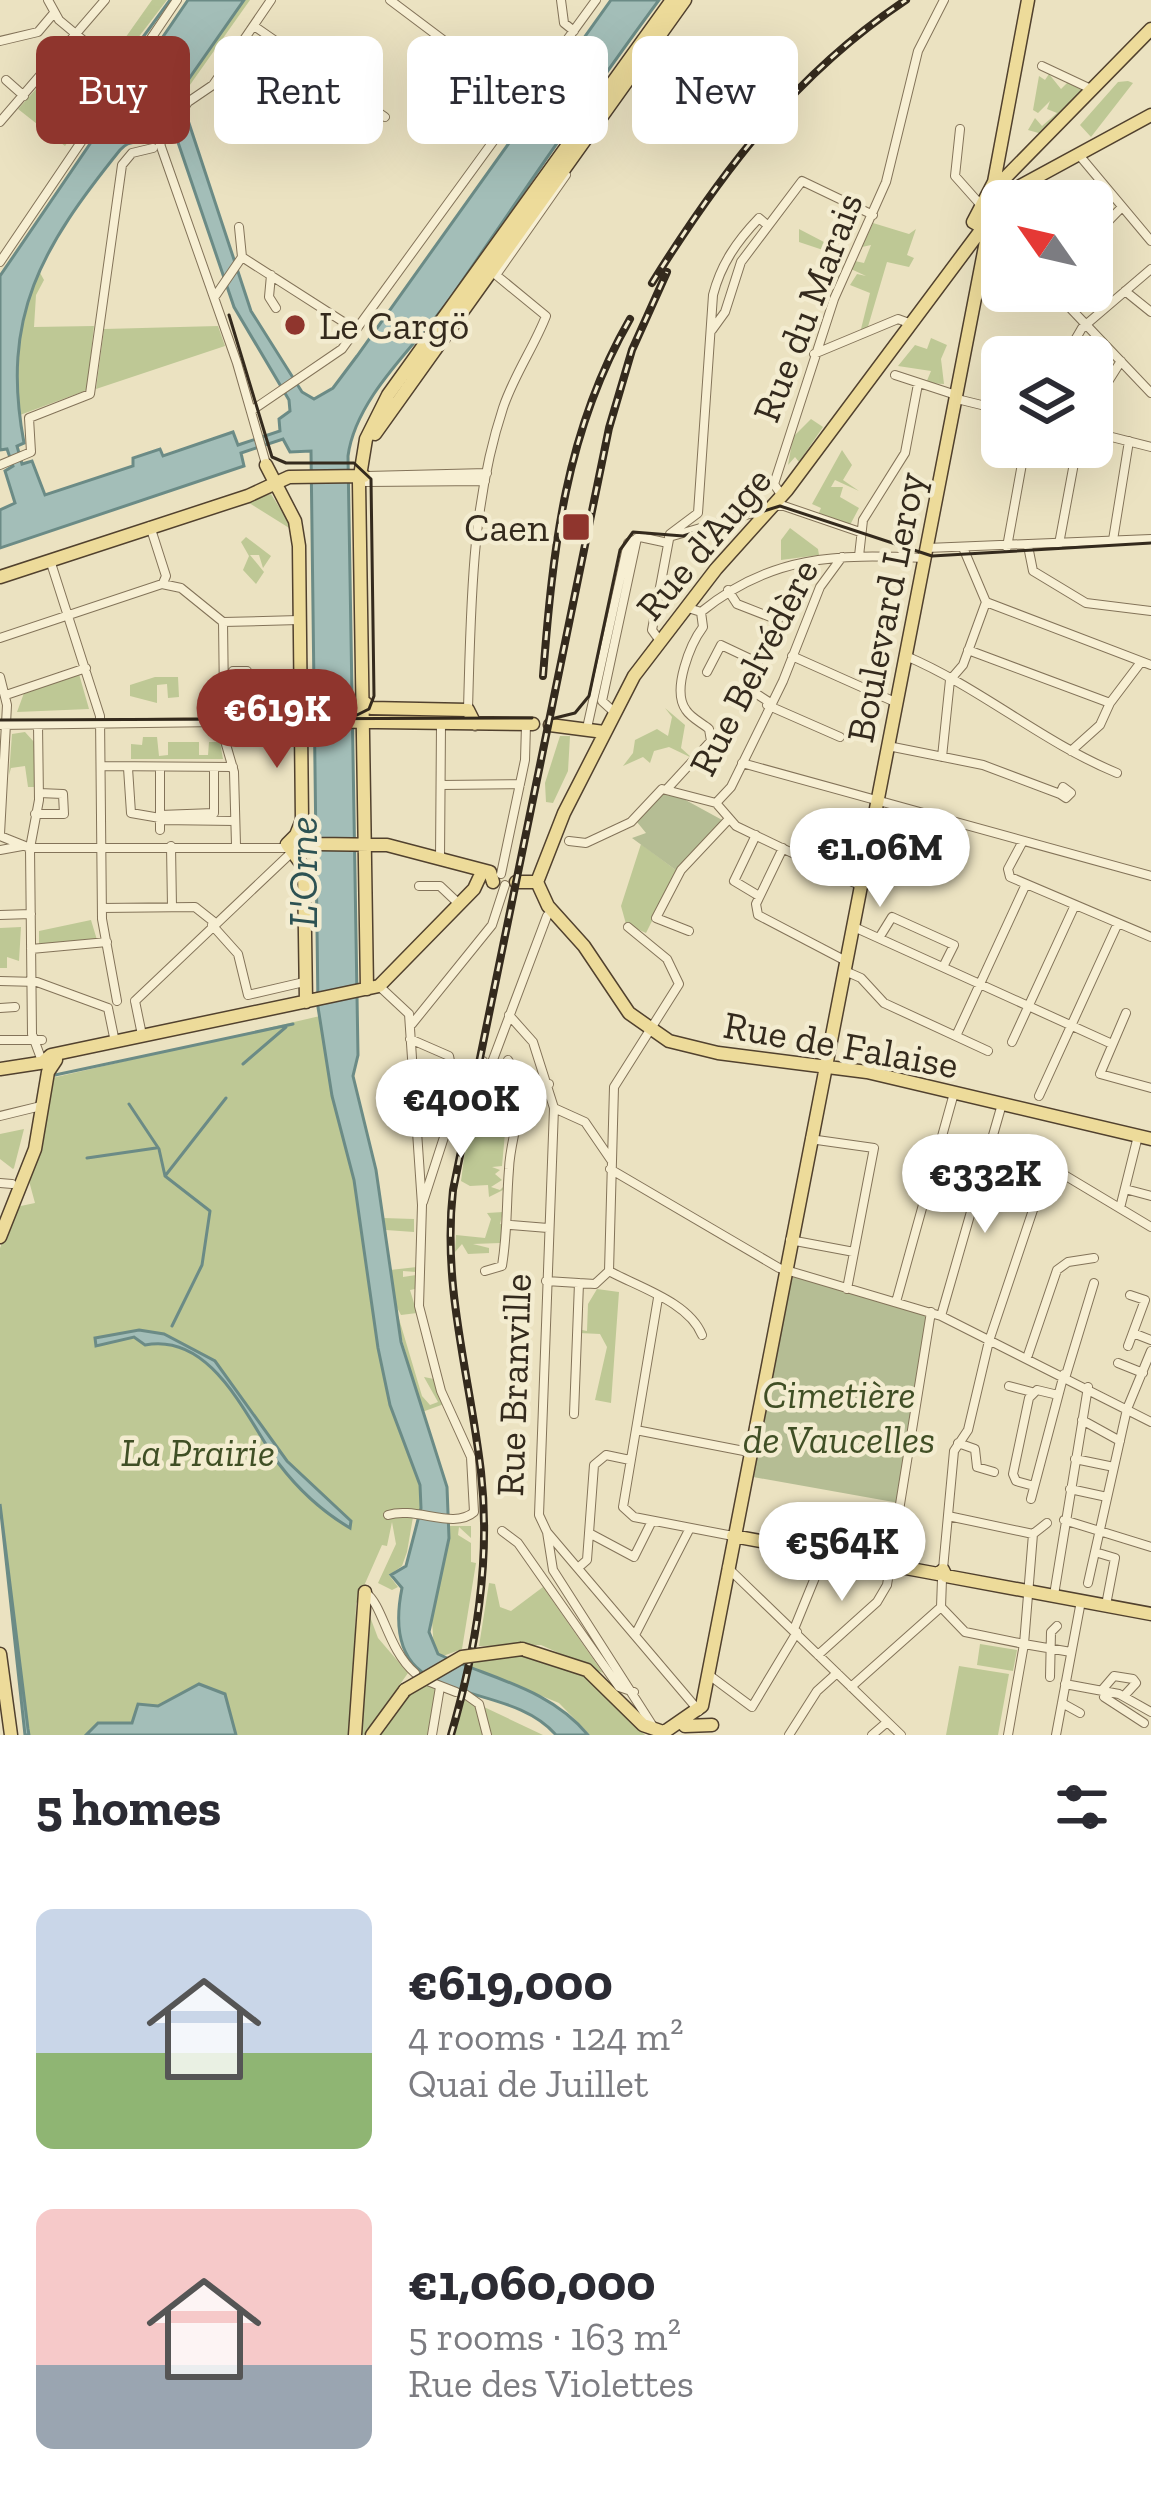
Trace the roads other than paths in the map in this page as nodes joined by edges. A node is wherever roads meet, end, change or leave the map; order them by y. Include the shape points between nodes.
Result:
1 (48, 0) edge
2 (105, 0) edge
3 (177, 0) edge
4 (272, 0) edge
5 (390, 0) edge
6 (561, 0) edge
7 (596, 0) edge
8 (672, 0) edge
9 (685, 0) edge
10 (944, 0) edge
11 (1028, 0) edge
12 (54, 13) junction
13 (254, 26) junction
14 (1151, 29) edge
15 (574, 31) junction
16 (77, 36) joint
17 (152, 36) edge
18 (438, 36) edge
19 (570, 36) edge
20 (0, 41) edge
21 (1042, 66) dead end
22 (6, 80) dead end
23 (36, 82) edge
24 (1093, 89) junction
25 (24, 95) junction
26 (1151, 115) edge
27 (385, 117) dead end
28 (0, 122) edge
29 (960, 129) dead end
30 (78, 144) edge
31 (492, 144) edge
32 (159, 148) junction
33 (1079, 155) junction
34 (566, 175) dead end
35 (1003, 180) edge
36 (1010, 180) edge
37 (1020, 180) edge
38 (979, 203) joint
39 (1122, 207) junction
40 (981, 208) edge
41 (874, 215) junction
42 (1113, 216) edge
43 (766, 224) junction
44 (239, 227) dead end
45 (981, 237) edge
46 (1151, 241) edge
47 (0, 262) edge
48 (240, 262) junction
49 (1151, 269) edge
50 (271, 273) junction
51 (981, 273) edge
52 (1125, 291) junction
53 (215, 296) junction
54 (276, 308) dead end
55 (1074, 312) edge
56 (1151, 312) edge
57 (909, 323) junction
58 (1086, 324) junction
59 (356, 331) junction
60 (711, 331) junction
61 (1078, 336) edge
62 (813, 350) junction
63 (1121, 361) junction
64 (1113, 374) edge
65 (895, 375) dead end
66 (918, 384) junction
67 (1151, 393) edge
68 (956, 397) junction
69 (981, 404) edge
70 (251, 411) junction
71 (1113, 437) edge
72 (1129, 441) junction
73 (1151, 447) edge
74 (0, 465) edge
75 (266, 465) joint
76 (1021, 468) edge
77 (1073, 468) edge
78 (486, 477) junction
79 (358, 479) junction
80 (274, 484) junction
81 (777, 501) junction
82 (150, 526) junction
83 (860, 532) junction
84 (1151, 538) edge
85 (633, 539) junction
86 (669, 540) junction
87 (1113, 540) junction
88 (1059, 544) junction
89 (1028, 546) junction
90 (1006, 547) junction
91 (964, 550) junction
92 (926, 553) junction
93 (859, 556) junction
94 (842, 557) junction
95 (50, 560) junction
96 (0, 577) edge
97 (162, 584) junction
98 (728, 590) junction
99 (986, 602) junction
100 (685, 607) junction
101 (784, 610) dead end
102 (1151, 610) edge
103 (701, 612) junction
104 (68, 616) junction
105 (300, 620) junction
106 (778, 621) junction
107 (223, 622) junction
108 (0, 638) edge
109 (660, 641) junction
110 (968, 650) junction
111 (792, 656) junction
112 (906, 656) junction
113 (758, 662) junction
114 (1146, 663) edge
115 (86, 668) junction
116 (247, 671) dead end
117 (228, 672) junction
118 (707, 672) dead end
119 (0, 676) edge
120 (952, 676) junction
121 (7, 695) junction
122 (363, 701) junction
123 (897, 702) junction
124 (1110, 703) junction
125 (768, 704) junction
126 (614, 712) junction
127 (473, 720) junction
128 (308, 721) junction
129 (357, 721) junction
130 (224, 722) junction
131 (441, 723) junction
132 (38, 724) junction
133 (101, 724) junction
134 (3, 725) edge
135 (539, 725) junction
136 (587, 728) junction
137 (604, 732) junction
138 (840, 737) dead end
139 (888, 746) junction
140 (1071, 751) junction
141 (942, 757) junction
142 (742, 763) junction
143 (101, 766) junction
144 (214, 767) junction
145 (233, 767) junction
146 (128, 768) junction
147 (160, 768) junction
148 (1117, 773) dead end
149 (520, 784) junction
150 (441, 785) junction
151 (667, 789) junction
152 (39, 793) junction
153 (1060, 794) dead end
154 (878, 801) junction
155 (716, 803) junction
156 (35, 814) junction
157 (214, 817) junction
158 (728, 820) junction
159 (235, 821) junction
160 (160, 828) junction
161 (0, 835) edge
162 (755, 836) junction
163 (563, 837) junction
164 (1023, 841) junction
165 (359, 843) junction
166 (236, 845) junction
167 (26, 846) junction
168 (171, 846) junction
169 (299, 846) junction
170 (101, 847) junction
171 (782, 848) junction
172 (0, 850) edge
173 (440, 859) junction
174 (1151, 876) edge
175 (507, 883) junction
176 (1026, 884) junction
177 (419, 886) dead end
178 (861, 886) junction
179 (759, 896) junction
180 (460, 905) junction
181 (1075, 905) junction
182 (172, 907) junction
183 (102, 908) junction
184 (31, 914) junction
185 (0, 915) edge
186 (547, 916) junction
187 (1119, 923) junction
188 (213, 924) junction
189 (853, 926) junction
190 (628, 927) dead end
191 (570, 931) junction
192 (688, 931) dead end
193 (1151, 937) edge
194 (879, 938) junction
195 (107, 942) junction
196 (32, 949) junction
197 (845, 966) junction
198 (943, 967) junction
199 (0, 981) edge
200 (32, 981) junction
201 (980, 984) junction
202 (367, 989) junction
203 (306, 996) junction
204 (123, 999) junction
205 (1028, 1006) junction
206 (15, 1007) dead end
207 (0, 1008) edge
208 (107, 1008) junction
209 (1126, 1013) dead end
210 (509, 1015) junction
211 (410, 1019) junction
212 (1072, 1027) junction
213 (647, 1028) junction
214 (956, 1036) junction
215 (143, 1038) junction
216 (410, 1039) junction
217 (0, 1040) edge
218 (37, 1040) junction
219 (1012, 1042) dead end
220 (116, 1044) junction
221 (1112, 1044) junction
222 (988, 1051) dead end
223 (508, 1060) dead end
224 (49, 1061) junction
225 (825, 1064) junction
226 (0, 1069) edge
227 (867, 1072) junction
228 (549, 1084) junction
229 (1151, 1088) edge
230 (521, 1090) junction
231 (954, 1093) junction
232 (819, 1094) junction
233 (1002, 1104) junction
234 (1035, 1104) junction
235 (554, 1108) junction
236 (41, 1112) junction
237 (0, 1116) edge
238 (1145, 1138) edge
239 (810, 1139) junction
240 (990, 1144) junction
241 (1004, 1150) junction
242 (610, 1164) junction
243 (979, 1181) junction
244 (14, 1187) edge
245 (993, 1187) junction
246 (423, 1190) junction
247 (1125, 1190) junction
248 (1151, 1196) edge
249 (1120, 1208) junction
250 (511, 1225) junction
251 (1151, 1227) edge
252 (548, 1228) junction
253 (0, 1238) edge
254 (790, 1240) junction
255 (854, 1252) junction
256 (1094, 1258) dead end
257 (784, 1270) junction
258 (485, 1271) dead end
259 (609, 1271) junction
260 (546, 1281) junction
261 (579, 1283) junction
262 (1094, 1283) dead end
263 (847, 1288) junction
264 (1130, 1295) dead end
265 (658, 1298) junction
266 (896, 1302) junction
267 (936, 1314) junction
268 (1133, 1333) junction
269 (702, 1335) dead end
270 (991, 1336) junction
271 (1151, 1340) edge
272 (1128, 1346) dead end
273 (1151, 1351) edge
274 (1028, 1355) junction
275 (1118, 1363) dead end
276 (1143, 1373) junction
277 (1065, 1374) junction
278 (1010, 1386) dead end
279 (1088, 1387) junction
280 (1033, 1393) junction
281 (1058, 1395) junction
282 (1127, 1409) junction
283 (574, 1414) dead end
284 (1082, 1420) junction
285 (1151, 1422) edge
286 (641, 1431) dead end
287 (1120, 1442) junction
288 (958, 1443) junction
289 (749, 1452) junction
290 (1076, 1459) junction
291 (630, 1460) junction
292 (1114, 1467) junction
293 (994, 1472) dead end
294 (1034, 1486) junction
295 (1070, 1489) junction
296 (1107, 1497) junction
297 (1031, 1499) dead end
298 (388, 1515) dead end
299 (947, 1516) junction
300 (1064, 1520) junction
301 (652, 1521) junction
302 (1047, 1523) dead end
303 (689, 1528) junction
304 (502, 1531) dead end
305 (1100, 1531) junction
306 (547, 1532) junction
307 (590, 1533) junction
308 (1033, 1534) junction
309 (733, 1536) junction
310 (1151, 1547) edge
311 (795, 1548) junction
312 (1095, 1552) junction
313 (826, 1553) junction
314 (846, 1557) junction
315 (892, 1566) junction
316 (727, 1567) junction
317 (579, 1568) junction
318 (942, 1575) junction
319 (1029, 1591) junction
320 (364, 1592) joint
321 (1085, 1594) junction
322 (1054, 1595) junction
323 (1106, 1605) junction
324 (940, 1607) junction
325 (1151, 1614) edge
326 (1057, 1626) dead end
327 (795, 1631) junction
328 (636, 1634) junction
329 (1024, 1644) junction
330 (1049, 1648) junction
331 (1071, 1652) junction
332 (0, 1654) edge
333 (818, 1655) junction
334 (706, 1672) junction
335 (837, 1673) junction
336 (1050, 1676) dead end
337 (1066, 1684) junction
338 (851, 1687) junction
339 (440, 1688) junction
340 (1104, 1690) junction
341 (634, 1692) junction
342 (1124, 1696) junction
343 (0, 1697) edge
344 (1062, 1702) junction
345 (1151, 1712) edge
346 (696, 1713) junction
347 (1080, 1713) dead end
348 (886, 1723) junction
349 (1144, 1723) dead end
350 (716, 1730) edge
351 (658, 1732) edge
352 (8, 1735) edge
353 (355, 1735) edge
354 (372, 1735) edge
355 (432, 1735) edge
356 (487, 1735) edge
357 (789, 1735) edge
358 (872, 1735) edge
359 (901, 1735) edge
360 (1008, 1735) edge
361 (1056, 1735) edge

1 - 12 street
2 - 16 street
3 - 17 street
4 - 13 street
5 - 18 street
6 - 15 street via 564,23
7 - 15 street
8 - 79 main road via 379,409
9 - 79 main road via 391,409
10 - 41 street, Rue du Marais via 918,51
11 - 35 main road via 1000,157
12 - 16 street
12 - 20 street via 38,32
13 - 27 street
13 - 32 street
14 - 24 main road
15 - 19 street
21 - 24 street
22 - 25 street
23 - 25 street
24 - 36 main road
25 - 28 street
26 - 33 main road
29 - 38 street via 955,172
30 - 47 street
31 - 59 street
32 - 53 street
32 - 74 street via 127,157 121,172 90,394 27,419 29,454
33 - 37 main road
33 - 39 street
34 - 78 street via 496,274 546,316 508,395
38 - 40 main road
39 - 42 street
39 - 46 street
41 - 43 street via 802,181
41 - 62 street, Rue du Marais
43 - 60 street
43 - 60 street via 759,218 722,267
44 - 48 street
45 - 57 main road, Rue d'Auge
48 - 50 street
48 - 53 street
49 - 52 street
50 - 54 street via 268,297
50 - 59 street
51 - 68 main road, Boulevard Leroy
52 - 56 street
52 - 58 street
53 - 70 street
55 - 58 street
57 - 62 street
57 - 81 main road, Rue d'Auge
58 - 61 street
58 - 63 street
59 - 70 street via 335,356
60 - 86 street via 697,518
62 - 81 street, Rue du Marais via 774,486
63 - 64 street
63 - 67 street
65 - 66 street
66 - 68 street
66 - 83 street via 905,453
68 - 69 street
68 - 92 main road, Boulevard Leroy
70 - 75 street
71 - 72 street
72 - 73 street
72 - 87 street
75 - 80 main road
76 - 90 street
77 - 88 street
78 - 79 street
78 - 127 street via 471,587
79 - 80 main road
79 - 122 main road
80 - 82 main road
80 - 105 main road via 299,538
81 - 83 street
81 - 86 street
81 - 100 main road, Rue d'Auge
82 - 95 main road
82 - 97 street
83 - 93 street
84 - 87 street
85 - 86 street
85 - 126 street via 603,698
85 - 136 street
86 - 109 street via 652,630
87 - 88 street
88 - 89 street
89 - 90 street
89 - 102 street via 1033,571 1086,603
90 - 91 street
91 - 92 street
91 - 99 street
92 - 93 street
92 - 112 main road, Boulevard Leroy
93 - 94 street
94 - 98 street via 775,566
94 - 111 street, Rue Belvédère
95 - 96 main road
95 - 104 street
97 - 104 street
97 - 107 street via 181,588
98 - 103 street
98 - 106 street via 737,604
99 - 110 street
99 - 114 street
100 - 103 street
100 - 109 main road, Rue d'Auge
101 - 106 street
103 - 151 street via 682,699 711,741
104 - 108 street
104 - 115 street
105 - 107 street
105 - 128 main road
106 - 113 street
107 - 117 street
109 - 126 main road, Rue d'Auge
110 - 120 street
110 - 124 street
111 - 123 street
111 - 125 street, Rue Belvédère
112 - 120 street
112 - 123 main road, Boulevard Leroy
113 - 118 street via 722,645
113 - 125 street via 746,688
114 - 124 street
115 - 121 street
115 - 133 street
116 - 117 street
117 - 130 street
119 - 121 street
120 - 140 street
120 - 141 street
121 - 134 street
122 - 127 main road
122 - 129 main road
123 - 139 main road, Boulevard Leroy
124 - 140 street via 1100,725
125 - 138 street
125 - 142 street, Rue Belvédère
126 - 137 main road, Rue d'Auge
127 - 131 main road
127 - 135 main road
128 - 129 main road
128 - 130 street
128 - 169 main road
129 - 131 main road
129 - 165 main road
130 - 133 street
130 - 145 street
131 - 150 street
132 - 133 street
132 - 134 street
132 - 152 street
133 - 143 street
134 - 161 street
135 - 136 main road
135 - 149 street
136 - 137 main road
137 - 163 main road, Rue d'Auge
139 - 141 street
139 - 154 main road, Boulevard Leroy
140 - 148 street
141 - 153 street
142 - 154 street
142 - 155 street, Rue Belvédère
143 - 146 street
143 - 170 street
144 - 145 street
144 - 147 street
144 - 157 street
145 - 159 street
146 - 147 street
146 - 160 street via 131,813
147 - 160 street
149 - 150 street
149 - 175 street
150 - 173 street
151 - 155 street
151 - 163 street via 631,822 586,843
152 - 156 street
152 - 156 street via 63,794 64,814
154 - 164 street
154 - 178 main road, Boulevard Leroy
155 - 158 street
156 - 167 street
157 - 159 street
157 - 160 street
158 - 162 street
158 - 192 street via 680,870 656,918
159 - 166 street
160 - 168 street
160 - 170 street
161 - 167 street
162 - 171 street
162 - 179 street via 734,881
163 - 175 main road, Rue d'Auge
164 - 174 street
164 - 176 street via 1007,871
165 - 169 main road
165 - 173 main road
165 - 202 main road
166 - 168 street
166 - 169 street
167 - 170 street
167 - 172 street
167 - 184 street
168 - 182 street
169 - 188 street
169 - 203 main road
170 - 183 street
171 - 178 street
171 - 179 street
173 - 175 main road
175 - 180 main road, Rue d'Auge
175 - 186 main road, Rue de Falaise
175 - 191 main road, Rue de Falaise
175 - 211 street via 492,925 422,1015
176 - 181 street
176 - 201 street
177 - 180 street via 440,886
178 - 189 main road, Boulevard Leroy
179 - 197 street via 760,918
180 - 202 main road, Rue d'Auge via 398,970
181 - 187 street
181 - 205 street
182 - 183 street
182 - 188 street via 195,907
183 - 195 street
184 - 185 street
184 - 196 street
186 - 191 main road, Rue de Falaise
186 - 210 street
187 - 193 street
187 - 212 street
188 - 203 street via 238,953 248,995
188 - 204 street
189 - 194 street
189 - 197 main road, Boulevard Leroy
190 - 213 street via 646,937 679,980
191 - 213 main road, Rue de Falaise
194 - 198 street
194 - 198 street via 892,916 954,945
195 - 196 street
195 - 204 street
196 - 200 street
197 - 214 street via 884,1003
197 - 225 main road, Boulevard Leroy
198 - 201 street
199 - 200 street
200 - 208 street
200 - 218 street
201 - 205 street
201 - 214 street
202 - 203 main road
202 - 211 street
203 - 215 main road
204 - 208 street
204 - 215 street
205 - 212 street
205 - 219 street
206 - 207 street
208 - 220 street
209 - 221 street
210 - 228 street, Rue Branville via 533,1042
210 - 230 street via 484,1087
211 - 216 street
212 - 221 street
212 - 234 street
213 - 225 main road, Rue de Falaise via 705,1051
213 - 242 street via 614,1087
214 - 222 street
215 - 220 main road
216 - 246 street
216 - 246 street via 446,1053 457,1097
217 - 218 street
218 - 224 street
220 - 224 main road
221 - 229 street via 1101,1076
223 - 230 street
224 - 226 main road
224 - 236 main road
225 - 227 main road, Rue de Falaise
225 - 232 main road, Boulevard Leroy
227 - 231 main road, Rue de Falaise
227 - 232 main road via 831,1075
228 - 230 street
228 - 235 street, Rue Branville
230 - 250 street via 509,1164
231 - 233 main road, Rue de Falaise
231 - 266 street
232 - 239 main road, Boulevard Leroy
233 - 234 main road, Rue de Falaise
233 - 240 street
234 - 238 main road, Rue de Falaise
235 - 242 street via 585,1122
235 - 252 street, Rue Branville
236 - 237 street
236 - 244 main road
238 - 247 street
239 - 254 main road, Boulevard Leroy
239 - 255 street via 874,1148
240 - 241 street
240 - 243 street
241 - 245 street
241 - 249 street
242 - 257 street
242 - 259 street
243 - 245 street
243 - 267 street
244 - 253 main road
245 - 270 street via 1035,1204
246 - 298 street via 419,1306 431,1375 471,1457 472,1516
247 - 248 street
247 - 249 street
249 - 251 street
250 - 252 street
250 - 258 street via 502,1266
252 - 260 street, Rue Branville
254 - 255 street
254 - 257 main road, Boulevard Leroy
255 - 263 street
256 - 274 street via 1057,1270
257 - 263 street
257 - 289 main road, Boulevard Leroy
259 - 261 street via 600,1282
259 - 265 street
260 - 261 street
260 - 306 street, Rue Branville via 537,1496
261 - 283 street
262 - 277 street
263 - 266 street
264 - 268 street via 1145,1300
265 - 269 street
265 - 291 street
266 - 267 street
267 - 270 street
267 - 315 street
268 - 271 street
268 - 272 street
270 - 274 street
270 - 288 street
273 - 276 street
274 - 277 street
275 - 276 street
276 - 282 street
277 - 279 street
277 - 281 street
278 - 280 street
279 - 282 street
279 - 284 street
280 - 281 street
280 - 294 street via 1013,1474
281 - 294 street
282 - 285 street
282 - 287 street
284 - 287 street
284 - 290 street
286 - 289 street
287 - 292 street
288 - 293 street via 975,1449 977,1467
288 - 299 street
289 - 309 main road, Boulevard Leroy
290 - 292 street
290 - 295 street
291 - 301 street via 622,1507
291 - 307 street via 606,1455 594,1466
292 - 296 street
294 - 297 street
295 - 296 street
295 - 300 street
296 - 305 street
299 - 308 street
299 - 318 street
300 - 305 street
300 - 322 street
301 - 303 street
301 - 307 street via 634,1557
302 - 308 street
303 - 309 street
303 - 328 street
304 - 341 street via 620,1688
305 - 310 street
305 - 312 street
306 - 317 street, Rue Branville
306 - 341 street via 553,1570
307 - 317 street
308 - 319 street
309 - 311 main road
309 - 316 main road, Boulevard Leroy
311 - 313 main road
311 - 314 street via 803,1514 830,1515 853,1523
312 - 321 street
312 - 323 street via 1114,1558
313 - 314 main road
313 - 327 street
314 - 315 main road
315 - 318 main road
315 - 333 street via 881,1598
316 - 327 street
316 - 334 main road, Boulevard Leroy
317 - 328 street, Rue Branville
318 - 319 main road
318 - 324 street
319 - 322 main road
319 - 329 street
320 - 339 street via 374,1598 394,1650
320 - 353 main road
321 - 322 main road
321 - 323 main road
321 - 331 street
323 - 325 main road
324 - 329 street via 965,1632
324 - 338 street
326 - 330 street
327 - 333 street
327 - 334 street via 751,1707
328 - 346 street, Rue Branville
329 - 330 street
329 - 360 street
330 - 331 street
330 - 336 street
331 - 337 street
332 - 352 main road
333 - 335 street
334 - 346 main road, Boulevard Leroy
335 - 338 street
335 - 357 street
337 - 340 street
337 - 344 street
338 - 348 street
339 - 355 street
339 - 356 street via 478,1704
340 - 342 street
340 - 342 street via 1114,1676 1133,1679
340 - 349 street
341 - 351 street
342 - 345 street
343 - 352 main road
344 - 347 street
344 - 361 street
346 - 350 main road
346 - 351 main road
348 - 358 street
348 - 359 street
351 - 354 main road, bridge via 587,1670 522,1649 462,1657 405,1690

